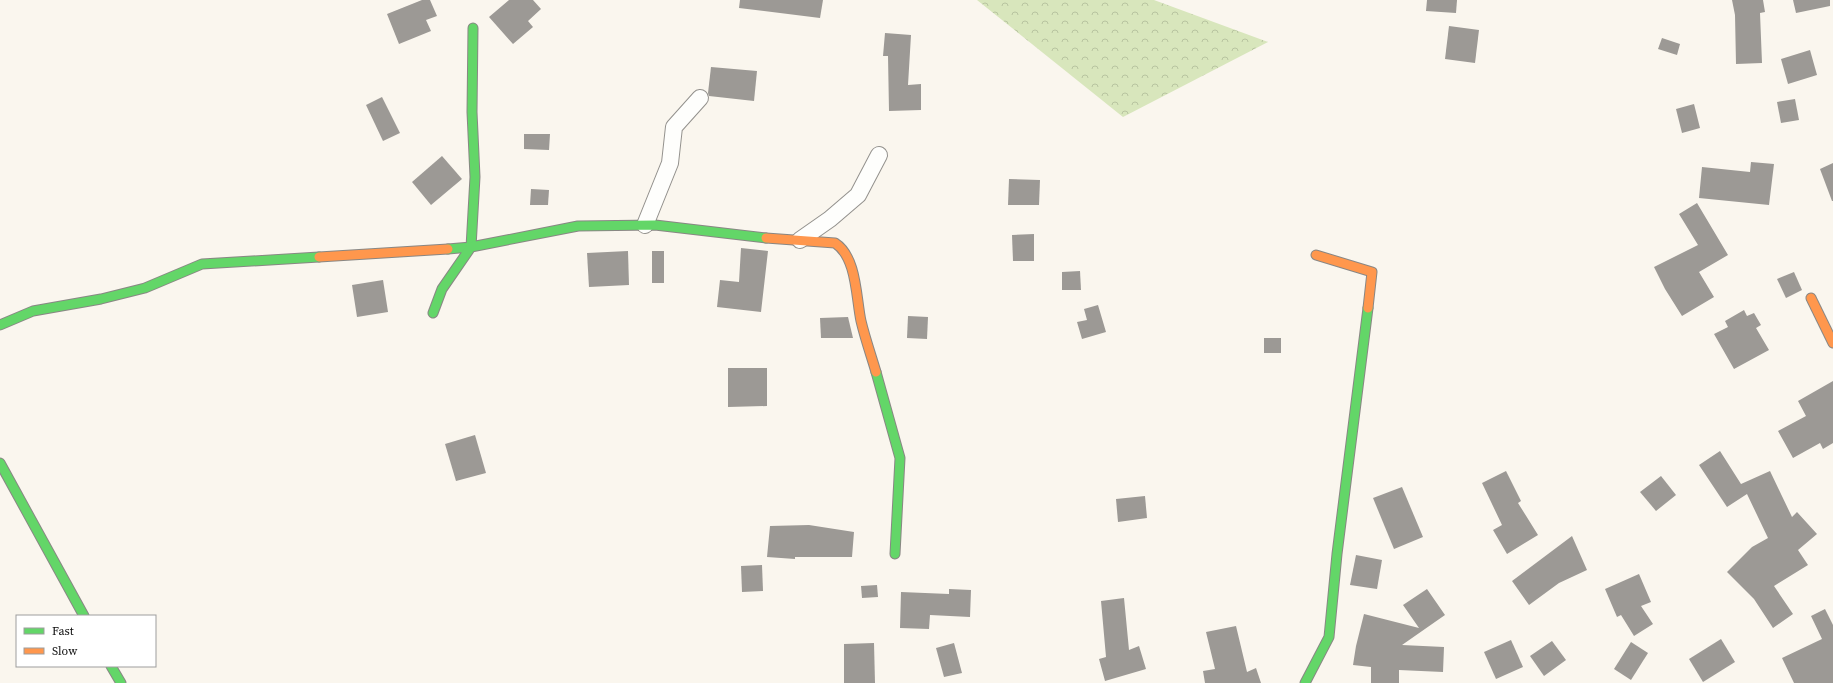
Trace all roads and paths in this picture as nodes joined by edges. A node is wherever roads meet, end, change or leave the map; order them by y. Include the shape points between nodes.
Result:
1 (473, 28) dead end
2 (700, 98) dead end
3 (879, 154) dead end
4 (645, 225) junction
5 (800, 240) junction
6 (471, 247) junction
7 (1316, 255) dead end
8 (1811, 298) dead end
9 (433, 313) dead end
10 (0, 325) edge
11 (1833, 343) edge
12 (0, 463) edge
13 (895, 554) dead end
14 (83, 615) edge
15 (112, 667) edge
16 (121, 683) edge
17 (1305, 683) edge

1 - 6 main road via 472,112 475,177
2 - 4 street via 674,126 670,163
3 - 5 street via 858,195
4 - 5 main road
4 - 6 main road via 578,226
5 - 13 main road via 835,243 841,247 854,276 860,321 900,458
6 - 9 main road via 442,289
6 - 10 main road via 202,264 145,288 33,311
7 - 17 main road via 1372,272 1336,554 1330,638
8 - 11 main road
12 - 14 main road
15 - 16 main road

